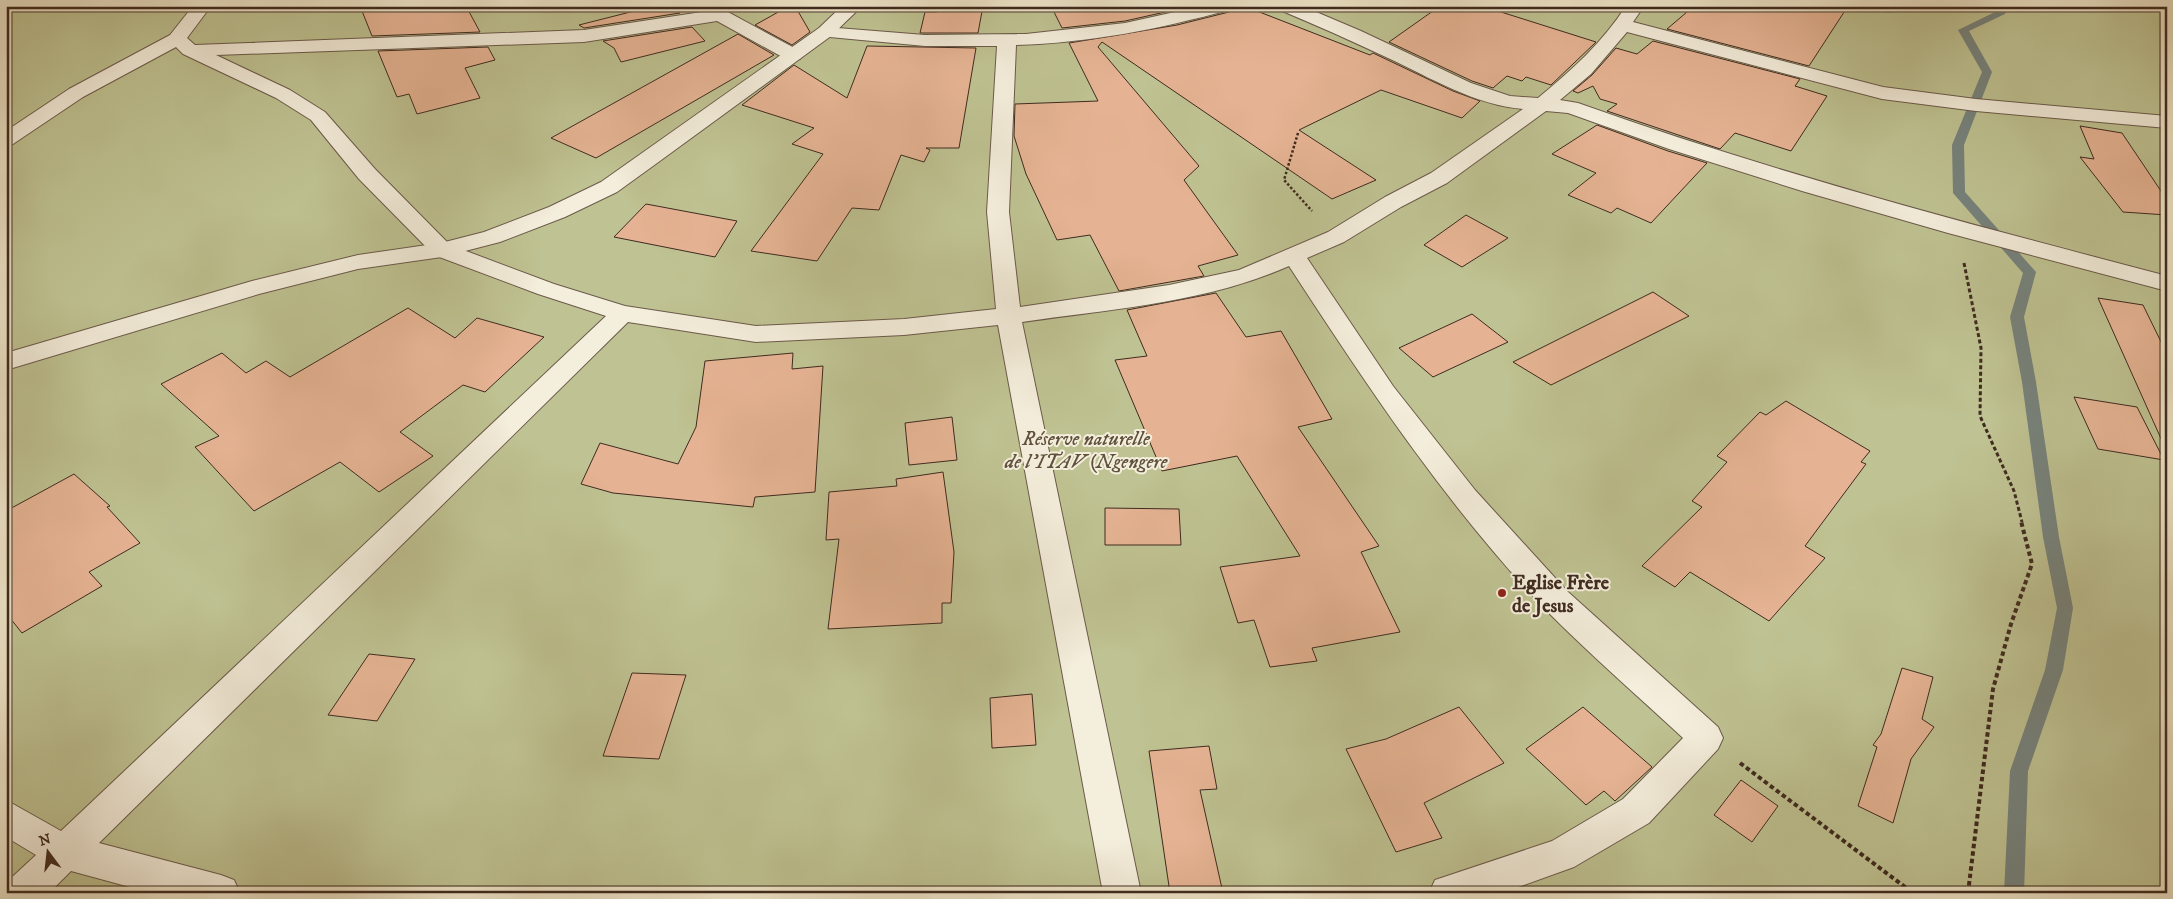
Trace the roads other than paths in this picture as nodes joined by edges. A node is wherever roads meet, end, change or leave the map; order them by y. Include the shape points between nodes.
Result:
1 (202, 6) edge
2 (853, 6) edge
3 (1224, 6) edge
4 (1286, 6) edge
5 (717, 11) edge
6 (1628, 16) edge
7 (825, 32) junction
8 (1007, 41) junction
9 (183, 45) junction
10 (794, 55) junction
11 (1542, 105) junction
12 (2167, 122) edge
13 (6, 140) edge
14 (442, 250) junction
15 (1293, 255) junction
16 (2165, 286) edge
17 (623, 313) junction
18 (1009, 316) junction
19 (6, 362) edge
20 (6, 817) edge
21 (64, 852) junction
22 (22, 893) edge
23 (221, 893) edge
24 (1122, 893) edge
25 (1448, 893) edge

1 - 9 street
2 - 7 street
3 - 8 street via 1169,22 1114,32
4 - 11 street via 1464,87 1507,102
5 - 9 street via 584,36 383,45
5 - 10 street
6 - 11 street via 1584,70
6 - 12 street via 1882,93
7 - 8 street via 931,42
7 - 10 street
8 - 18 street via 998,212
9 - 13 street via 76,93
9 - 14 street via 283,94 318,116 367,174
10 - 14 street via 609,187 557,212
11 - 15 street via 1439,178 1336,237
11 - 16 street via 1571,107 1676,145
14 - 17 street via 546,289
14 - 19 street via 314,272
15 - 18 street via 1246,276 1169,293
15 - 25 street via 1384,392 1465,498 1556,600 1706,738 1636,811 1561,855
17 - 18 street via 756,334 904,327
17 - 21 street
18 - 24 street
20 - 21 street
21 - 22 street
21 - 23 street

